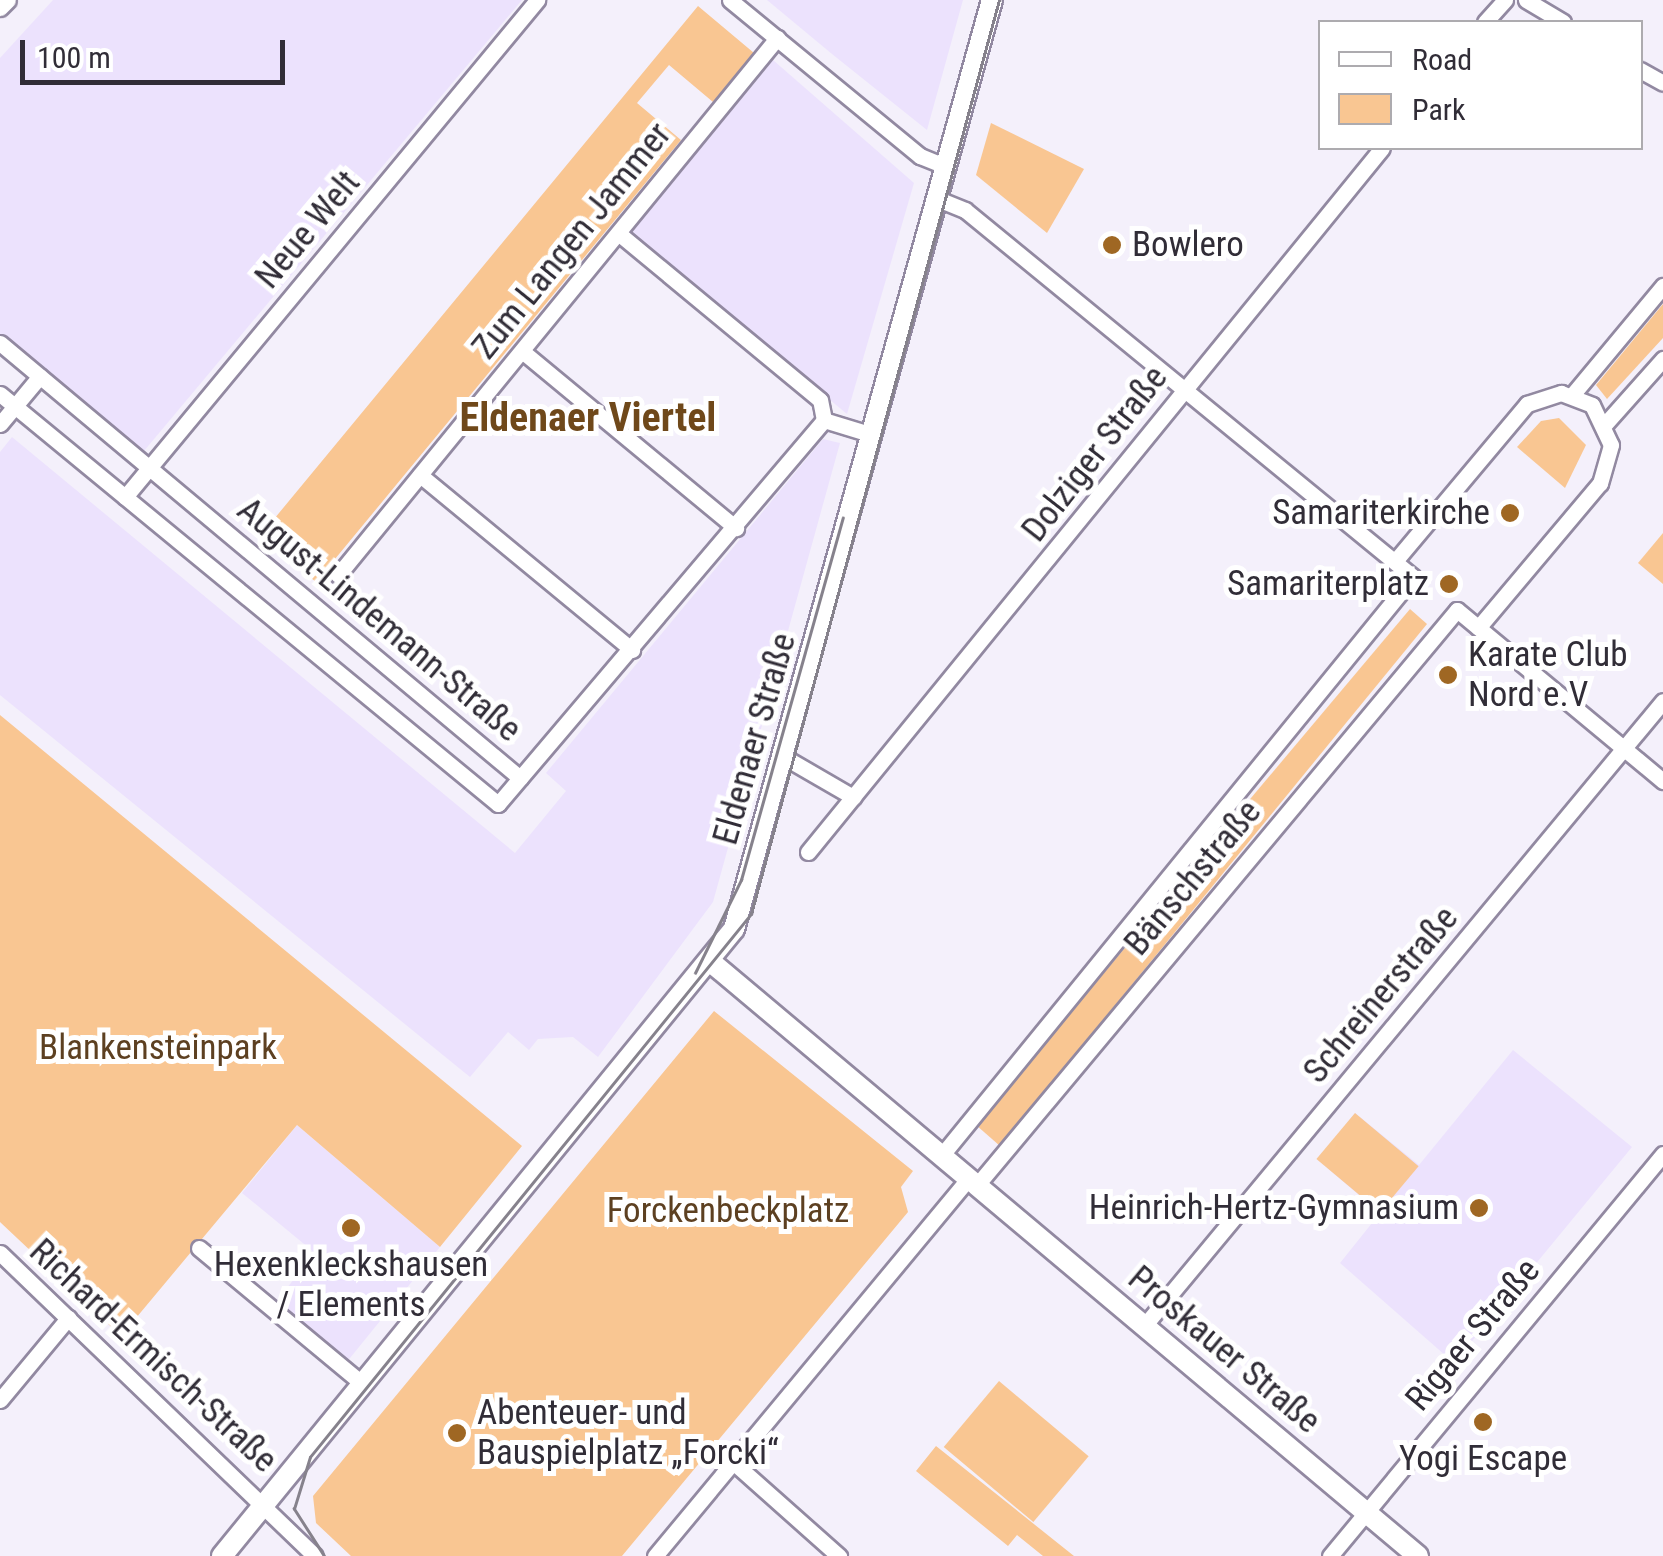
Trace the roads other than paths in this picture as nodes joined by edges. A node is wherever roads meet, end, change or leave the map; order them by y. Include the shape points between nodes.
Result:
1 (8, 0) edge
2 (536, 0) edge
3 (730, 0) edge
4 (992, 0) edge
5 (1505, 0) edge
6 (1526, 0) edge
7 (0, 8) edge
8 (1487, 20) edge
9 (1560, 20) edge
10 (777, 38) junction
11 (1380, 150) edge
12 (947, 167) junction
13 (938, 199) junction
14 (618, 232) junction
15 (1663, 286) edge
16 (0, 343) edge
17 (522, 351) junction
18 (1663, 359) edge
19 (40, 376) junction
20 (1187, 390) junction
21 (0, 394) edge
22 (1573, 394) junction
23 (15, 406) junction
24 (824, 420) junction
25 (1606, 423) junction
26 (0, 424) edge
27 (873, 435) junction
28 (150, 468) junction
29 (420, 475) junction
30 (125, 497) junction
31 (736, 528) junction
32 (1396, 560) junction
33 (338, 575) dead end
34 (1478, 628) junction
35 (632, 650) junction
36 (1663, 701) edge
37 (1623, 748) junction
38 (784, 757) junction
39 (520, 778) junction
40 (1663, 781) edge
41 (853, 797) junction
42 (808, 852) dead end
43 (712, 963) junction
44 (1663, 1154) edge
45 (942, 1155) junction
46 (973, 1181) junction
47 (199, 1248) dead end
48 (0, 1253) edge
49 (68, 1318) junction
50 (1144, 1326) junction
51 (364, 1384) junction
52 (0, 1400) edge
53 (733, 1462) junction
54 (266, 1504) junction
55 (1366, 1512) junction
56 (222, 1556) edge
57 (315, 1556) edge
58 (654, 1556) edge
59 (839, 1556) edge
60 (1330, 1556) edge
61 (1418, 1556) edge

1 - 7 street
2 - 28 street, Neue Welt
3 - 10 street
4 - 12 street, Eldenaer Straße
5 - 8 street
6 - 9 street
10 - 12 street via 920,156
10 - 14 street, Zum Langen Jammer
11 - 20 street, Dolziger Straße
12 - 13 street, Eldenaer Straße
13 - 20 street via 965,210
13 - 27 street, Eldenaer Straße
14 - 17 street, Zum Langen Jammer
14 - 24 street via 820,400
15 - 22 street
16 - 19 street, August-Lindemann-Straße
17 - 29 street, Zum Langen Jammer
17 - 31 street
18 - 25 street
19 - 23 street
19 - 28 street, August-Lindemann-Straße
20 - 32 street
20 - 41 street, Dolziger Straße
21 - 23 street, August-Lindemann-Straße
22 - 25 street
22 - 32 street via 1542,397 1513,418
23 - 26 street
23 - 30 street, August-Lindemann-Straße
24 - 27 street
24 - 31 street
25 - 34 street via 1610,457 1600,483
27 - 38 street, Eldenaer Straße
28 - 30 street, Neue Welt
28 - 39 street, August-Lindemann-Straße
29 - 33 street, Zum Langen Jammer
29 - 35 street
30 - 39 street, August-Lindemann-Straße via 498,804
31 - 35 street
32 - 45 street, Bänschstraße via 1413,578
34 - 37 street
34 - 46 street, Bänschstraße via 1457,610
35 - 39 street
36 - 37 street, Schreinerstraße
37 - 40 street
37 - 50 street, Schreinerstraße
38 - 41 street
38 - 43 street, Eldenaer Straße via 734,930
41 - 42 street, Dolziger Straße
43 - 45 street, Proskauer Straße
43 - 51 street, Eldenaer Straße
44 - 55 street, Rigaer Straße
45 - 46 street, Proskauer Straße
46 - 50 street, Proskauer Straße
46 - 53 street, Bänschstraße
47 - 51 street
48 - 49 street, Richard-Ermisch-Straße
49 - 52 street
49 - 54 street, Richard-Ermisch-Straße
50 - 55 street, Proskauer Straße
51 - 54 street, Eldenaer Straße
53 - 58 street, Bänschstraße
53 - 59 street
54 - 56 street, Eldenaer Straße
54 - 57 street, Richard-Ermisch-Straße
55 - 60 street, Rigaer Straße
55 - 61 street, Proskauer Straße

